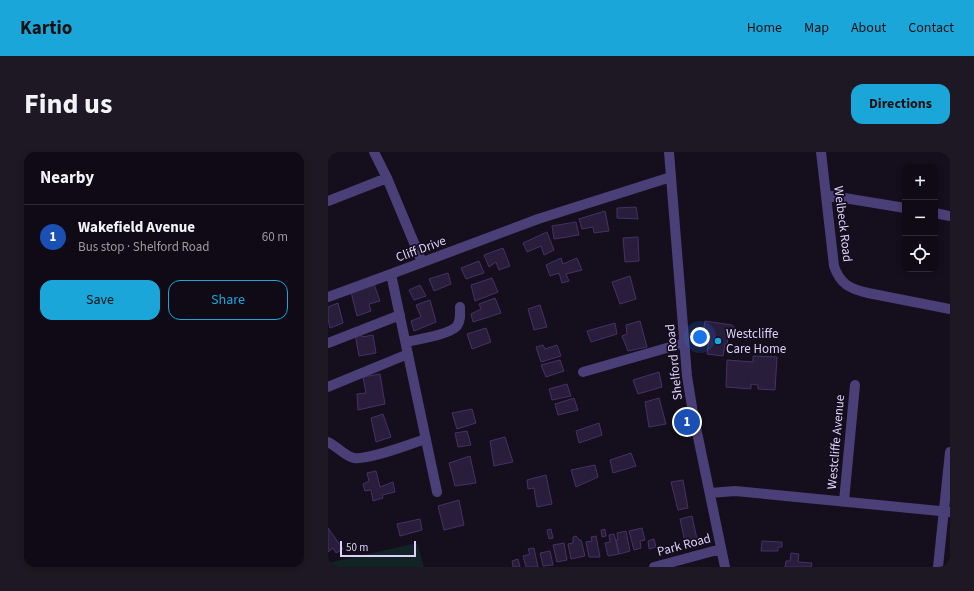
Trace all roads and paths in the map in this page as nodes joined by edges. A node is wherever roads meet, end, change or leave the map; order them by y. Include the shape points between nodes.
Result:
1 (374, 152) edge
2 (669, 152) edge
3 (821, 152) edge
4 (671, 177) junction
5 (387, 178) junction
6 (826, 195) junction
7 (328, 201) edge
8 (902, 208) edge
9 (938, 214) edge
10 (950, 216) edge
11 (422, 262) junction
12 (391, 274) junction
13 (328, 297) edge
14 (460, 307) dead end
15 (950, 309) edge
16 (400, 315) junction
17 (406, 342) junction
18 (328, 343) edge
19 (684, 343) junction
20 (408, 354) junction
21 (583, 372) dead end
22 (855, 385) dead end
23 (328, 387) edge
24 (426, 439) junction
25 (328, 442) edge
26 (950, 452) edge
27 (437, 492) dead end
28 (710, 493) junction
29 (844, 501) junction
30 (946, 512) edge
31 (722, 548) junction
32 (654, 567) edge
33 (725, 567) edge
34 (938, 567) edge

1 - 5 street
2 - 4 street, Shelford Road
3 - 6 street, Welbeck Road
4 - 11 street, Cliff Drive via 538,219
4 - 19 street, Shelford Road
5 - 7 street
5 - 11 street
6 - 8 street
6 - 15 street, Welbeck Road via 834,266 844,284 854,290
9 - 10 street
11 - 12 street, Cliff Drive
12 - 13 street
12 - 16 street, Cliff Drive
14 - 17 street via 461,318 457,326 448,331
16 - 17 street, Cliff Drive
16 - 18 street
17 - 20 street, Cliff Drive
19 - 21 street
19 - 28 street, Shelford Road via 693,413
20 - 23 street
20 - 24 street, Cliff Drive
22 - 29 street, Westcliffe Avenue
24 - 25 street via 371,456 354,458
24 - 27 street, Cliff Drive
26 - 30 street
28 - 29 street via 735,491
28 - 31 street, Shelford Road
29 - 30 street
30 - 34 street
31 - 32 street, Park Road
31 - 33 street, Shelford Road

